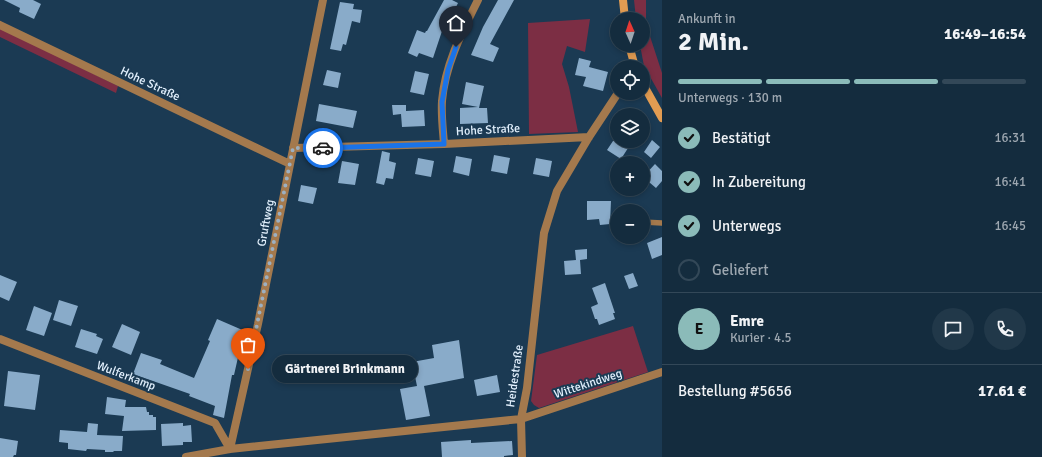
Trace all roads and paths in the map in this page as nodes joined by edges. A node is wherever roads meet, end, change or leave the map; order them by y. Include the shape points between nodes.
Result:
1 (323, 0) edge
2 (478, 0) edge
3 (623, 0) edge
4 (624, 12) edge
5 (0, 25) edge
6 (650, 97) edge
7 (613, 100) edge
8 (662, 118) edge
9 (588, 137) junction
10 (444, 144) junction
11 (293, 148) junction
12 (290, 164) junction
13 (650, 222) edge
14 (662, 223) edge
15 (0, 339) edge
16 (662, 372) edge
17 (521, 418) junction
18 (230, 449) junction
19 (186, 457) edge
20 (522, 457) edge

1 - 11 street, Gruftweg
2 - 10 street via 448,70 442,102
3 - 4 street
5 - 12 street, Hohe Straße
6 - 8 street
7 - 9 street, Heidestraße
9 - 10 street, Hohe Straße
9 - 17 street, Heidestraße via 557,191 544,233 527,388
10 - 11 street, Hohe Straße
11 - 12 street, Gruftweg
12 - 18 street, Gruftweg via 256,336
13 - 14 lane
15 - 18 street, Wulferkamp via 215,423
16 - 17 street, Wittekindweg
17 - 18 street, Heidestraße
17 - 20 street
18 - 19 street, Heidestraße

